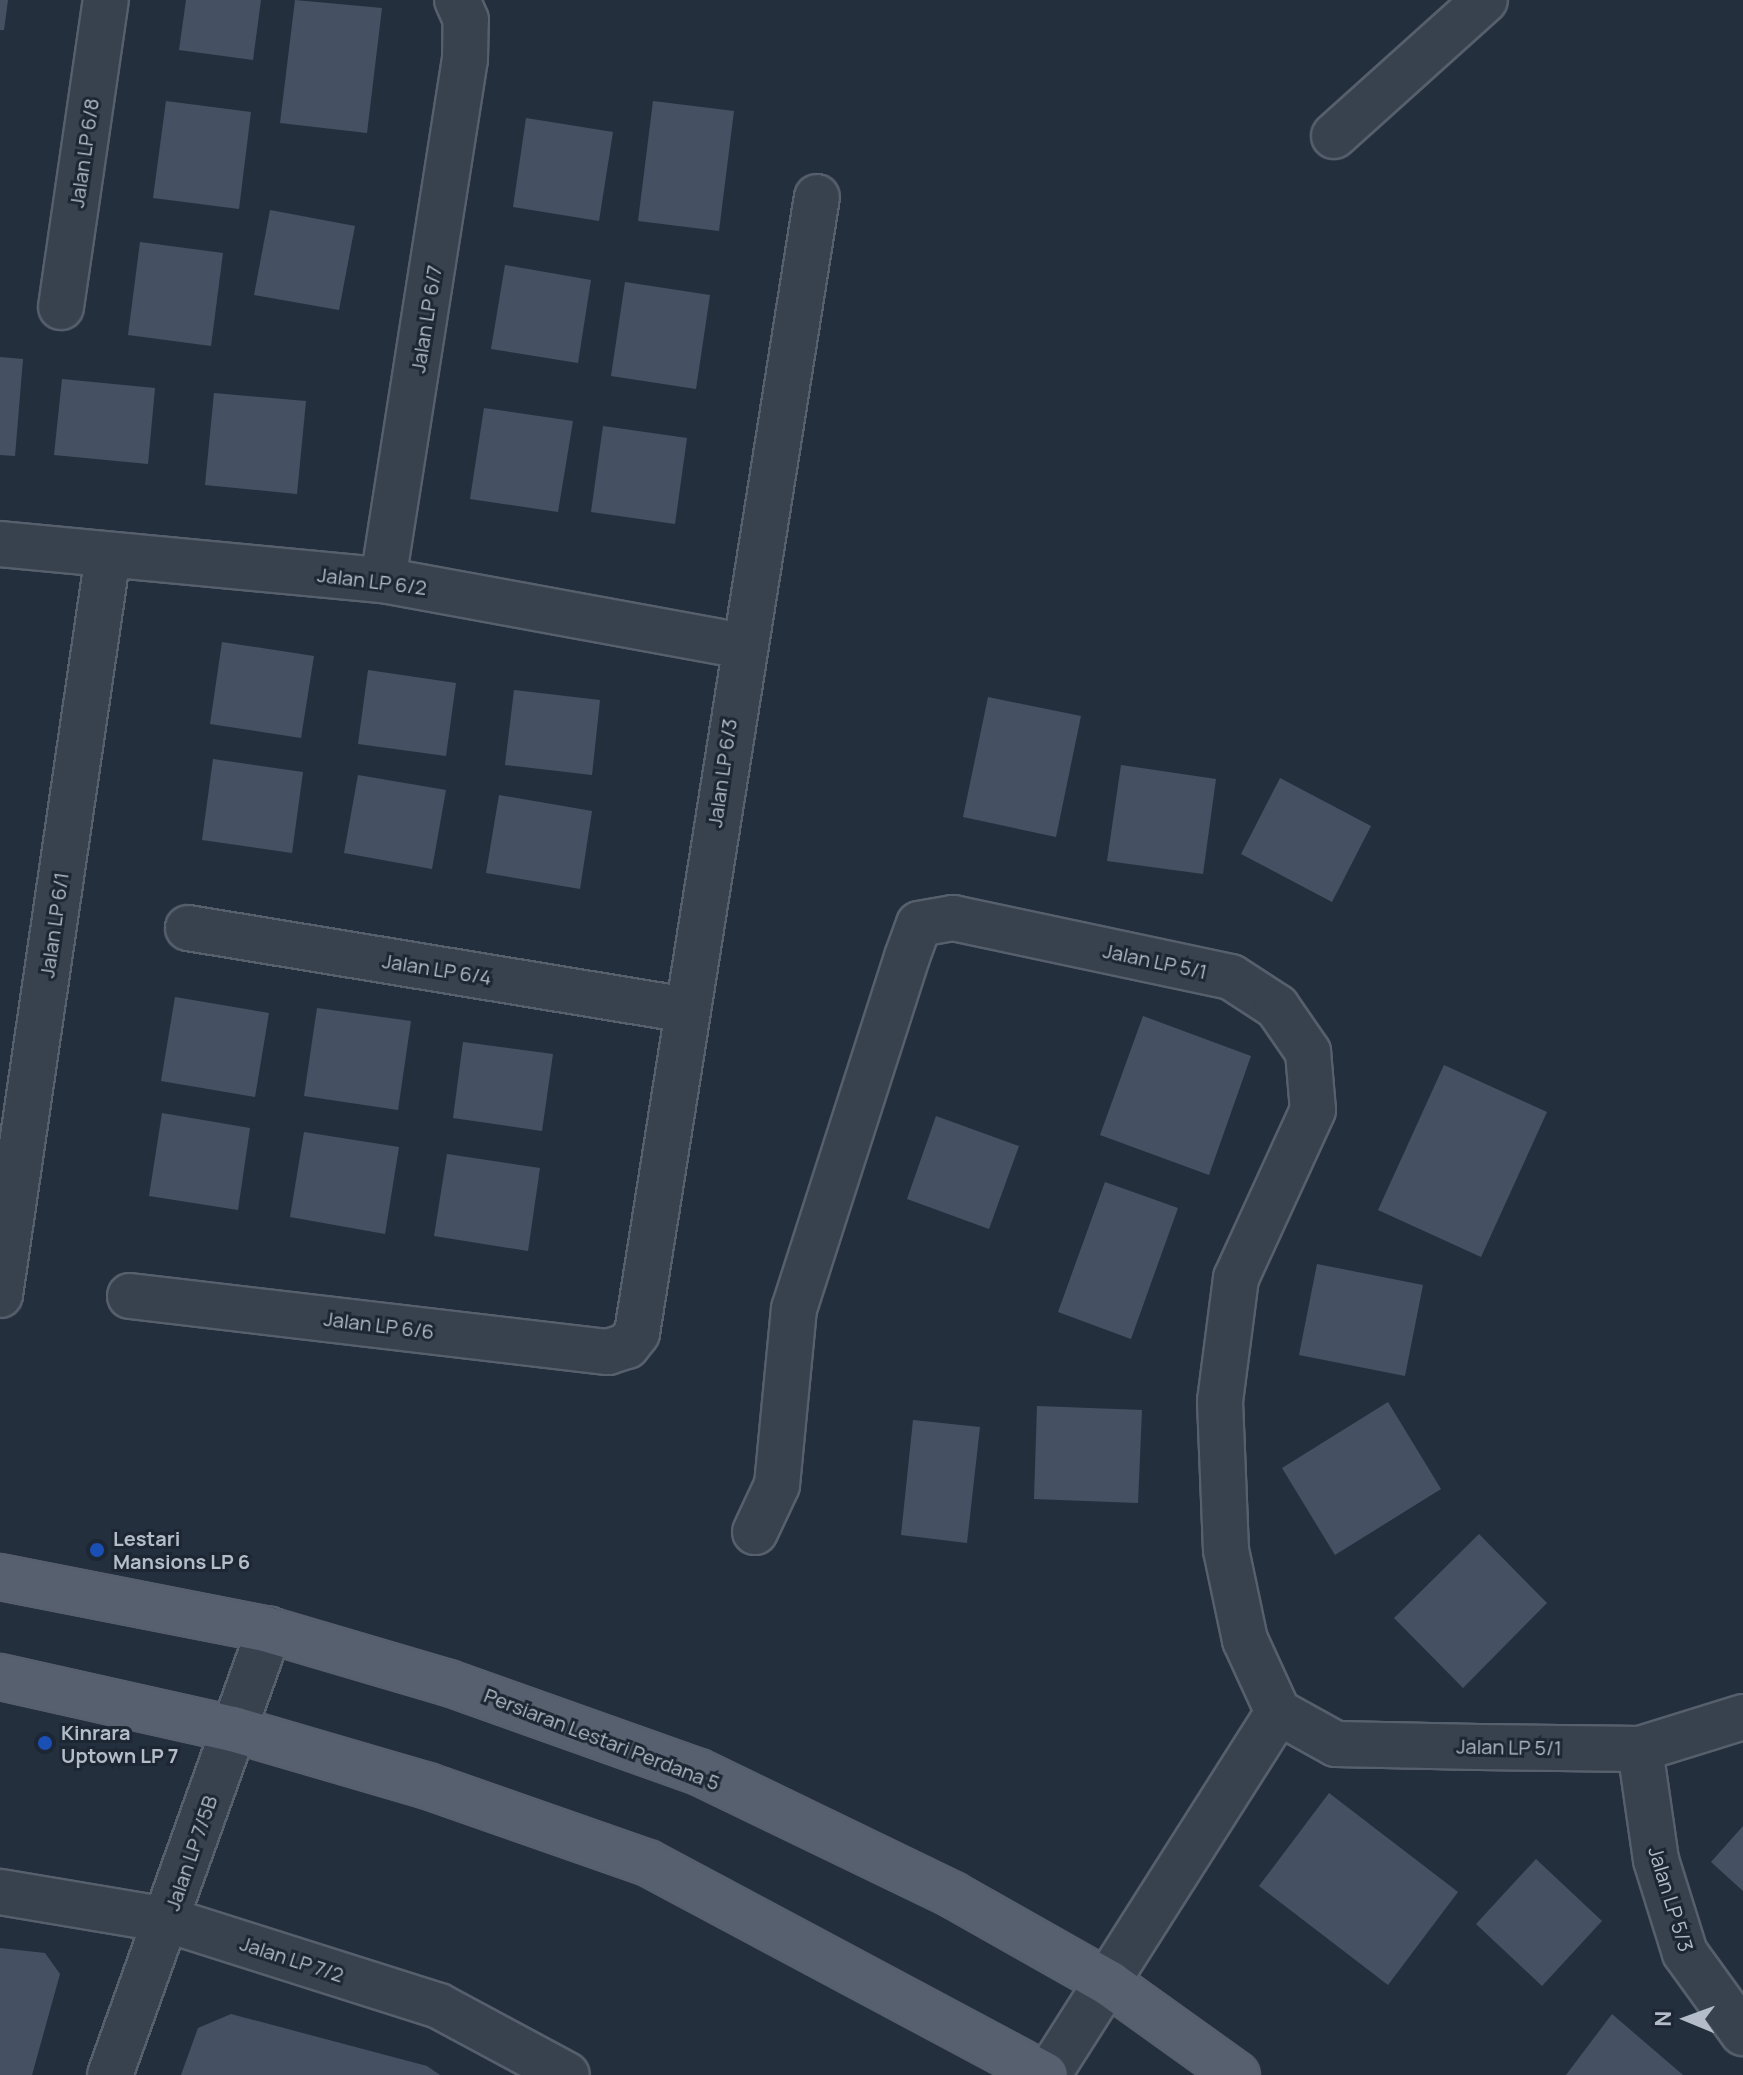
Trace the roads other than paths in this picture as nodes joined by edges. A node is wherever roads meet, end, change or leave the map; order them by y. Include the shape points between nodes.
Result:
1 (106, 0) edge
2 (457, 0) edge
3 (1485, 0) edge
4 (1334, 136) dead end
5 (817, 197) dead end
6 (61, 307) dead end
7 (0, 544) edge
8 (108, 555) junction
9 (383, 580) junction
10 (741, 646) junction
11 (188, 928) dead end
12 (687, 1010) junction
13 (0, 1295) edge
14 (130, 1296) dead end
15 (627, 1346) joint
16 (755, 1532) dead end
17 (0, 1577) edge
18 (269, 1630) junction
19 (0, 1677) edge
20 (1278, 1712) junction
21 (1743, 1717) edge
22 (233, 1729) junction
23 (1640, 1749) junction
24 (0, 1892) edge
25 (168, 1920) junction
26 (1110, 1984) junction
27 (1743, 2033) edge
28 (110, 2075) edge
29 (567, 2075) edge
30 (1047, 2075) edge
31 (1237, 2075) edge

1 - 6 street, Jalan LP 6/8
2 - 9 street, Jalan LP 6/7 via 466,20 465,59
3 - 4 street
5 - 10 street, Jalan LP 6/3
7 - 8 street, Jalan LP 6/2
8 - 9 street, Jalan LP 6/2
8 - 13 street, Jalan LP 6/1
9 - 10 street, Jalan LP 6/2
10 - 12 street, Jalan LP 6/3
11 - 12 street, Jalan LP 6/4
12 - 15 street, Jalan LP 6/3 via 643,1313
14 - 15 street, Jalan LP 6/6 via 587,1350
16 - 20 street, Jalan LP 5/1 via 777,1485 794,1309 919,924 953,918 1231,977 1277,1007 1308,1052 1313,1110 1236,1278 1220,1401 1226,1550 1245,1640
17 - 18 main road, Persiaran Lestari Perdana 5
18 - 22 street, Jalan LP 7/5B
18 - 26 main road, Persiaran Lestari Perdana 5 via 449,1683 699,1772 953,1895
19 - 22 main road
20 - 23 street, Jalan LP 5/1 via 1336,1744
20 - 26 street
21 - 23 street, Jalan LP 5/1
22 - 25 street, Jalan LP 7/5B
22 - 30 main road via 428,1786 648,1863
23 - 27 street, Jalan LP 5/3 via 1656,1860 1685,1953
24 - 25 street, Jalan LP 7/2
25 - 28 street, Jalan LP 7/5B
25 - 29 street, Jalan LP 7/2 via 439,2006
26 - 30 street
26 - 31 main road, Persiaran Lestari Perdana 5

